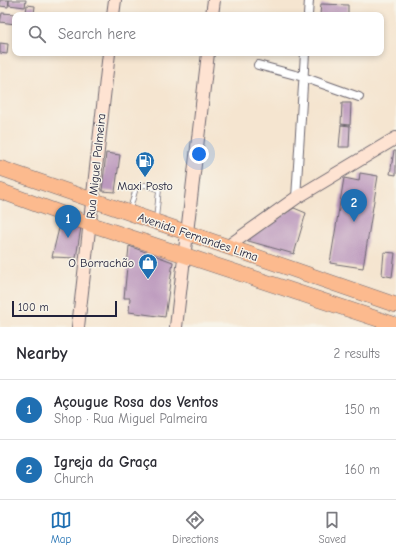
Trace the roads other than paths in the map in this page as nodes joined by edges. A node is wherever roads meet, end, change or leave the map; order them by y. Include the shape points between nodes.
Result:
1 (115, 0) edge
2 (214, 0) edge
3 (309, 0) edge
4 (113, 12) edge
5 (212, 12) edge
6 (308, 12) edge
7 (108, 56) edge
8 (208, 56) edge
9 (305, 56) edge
10 (258, 65) dead end
11 (303, 77) junction
12 (359, 97) dead end
13 (396, 138) edge
14 (0, 168) edge
15 (0, 191) edge
16 (296, 198) junction
17 (92, 201) junction
18 (128, 213) junction
19 (156, 222) junction
20 (90, 224) junction
21 (187, 233) junction
22 (227, 247) junction
23 (184, 255) junction
24 (371, 297) junction
25 (396, 305) edge
26 (389, 323) edge
27 (78, 327) edge
28 (176, 327) edge

1 - 4 street
2 - 5 street
3 - 6 street
7 - 17 street, Rua Miguel Palmeira
8 - 21 street
9 - 11 street
10 - 11 street
11 - 12 street
11 - 16 street
13 - 16 street
14 - 17 highway, Avenida Fernandes Lima
15 - 20 highway, Avenida Fernandes Lima
16 - 22 street
17 - 18 highway, Avenida Fernandes Lima
17 - 20 street, Rua Miguel Palmeira
18 - 19 highway, Avenida Fernandes Lima
18 - 19 lane via 136,188 152,188 160,192
19 - 21 highway, Avenida Fernandes Lima
20 - 23 highway, Avenida Fernandes Lima
20 - 27 street, Rua Miguel Palmeira
21 - 22 highway, Avenida Fernandes Lima
21 - 23 street
22 - 24 highway, Avenida Fernandes Lima
23 - 26 highway, Avenida Fernandes Lima
23 - 28 street
24 - 25 highway, Avenida Fernandes Lima
24 - 26 highway

